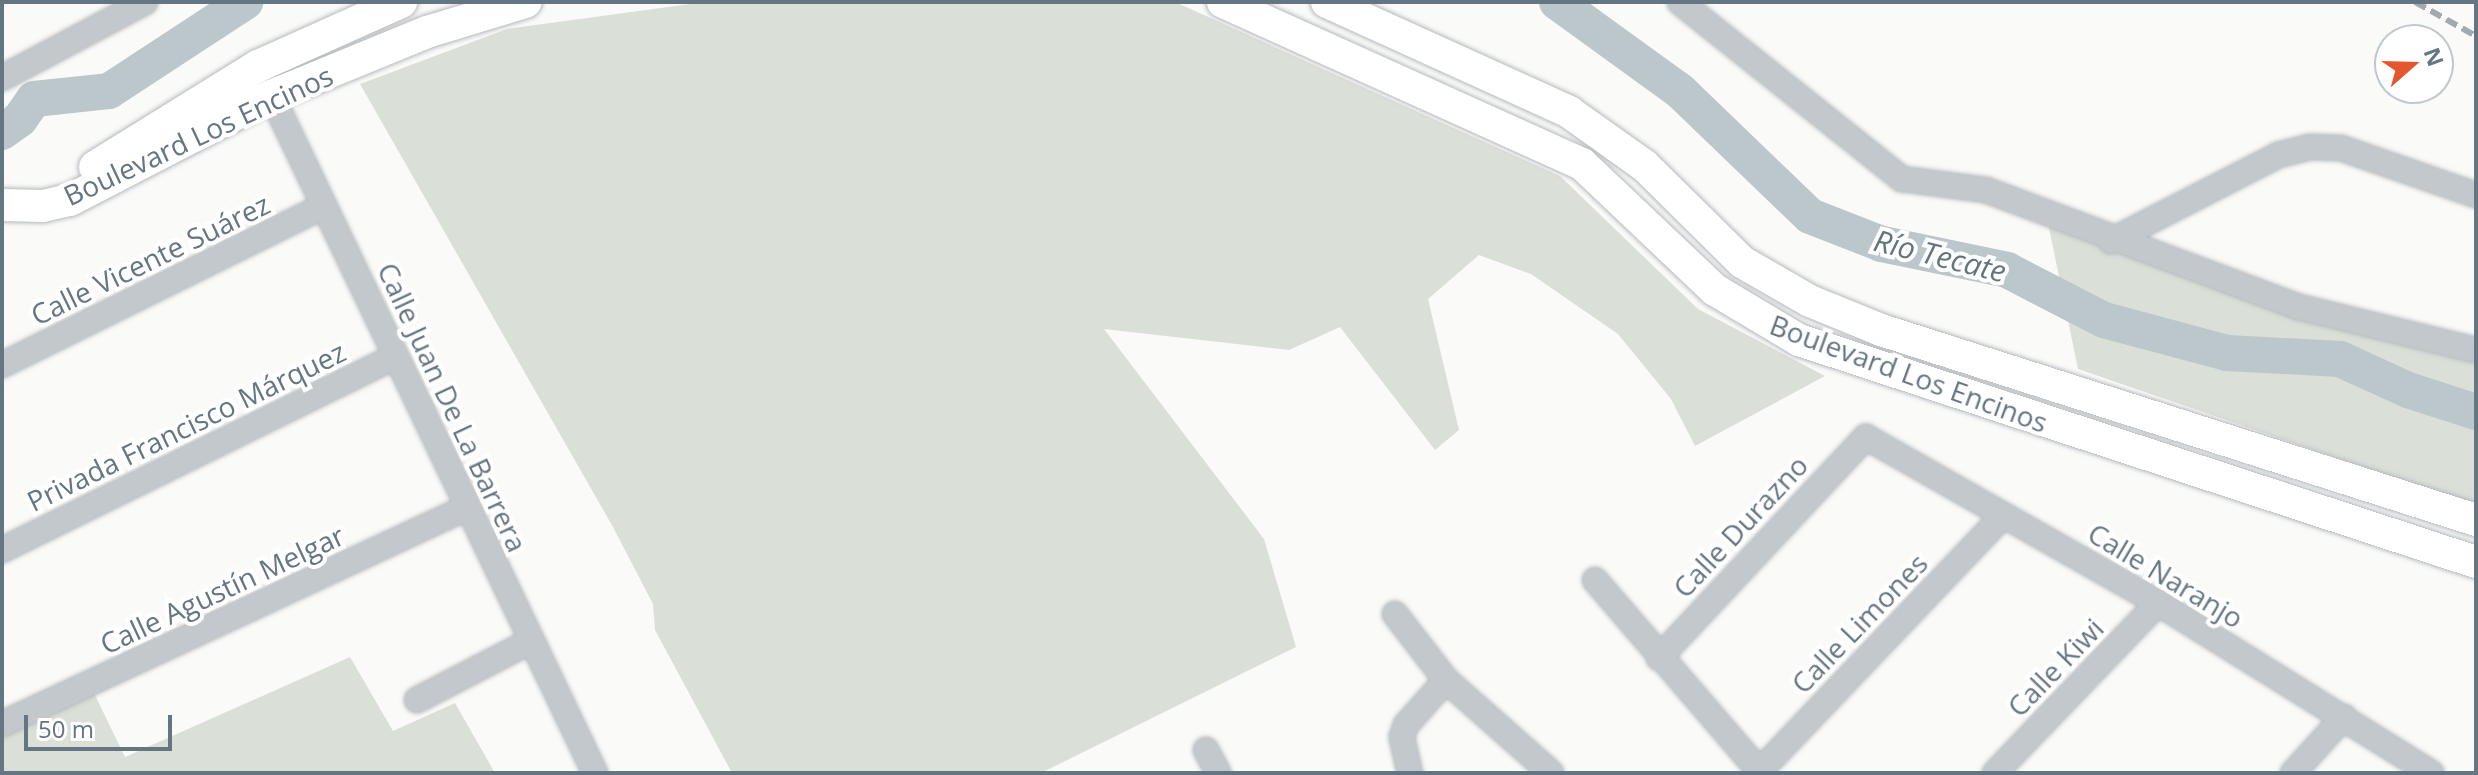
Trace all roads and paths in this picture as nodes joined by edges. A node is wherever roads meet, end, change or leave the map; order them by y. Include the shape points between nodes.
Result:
1 (103, 2) edge
2 (145, 2) edge
3 (401, 2) edge
4 (526, 2) edge
5 (1223, 2) edge
6 (1327, 2) edge
7 (1680, 2) edge
8 (74, 38) junction
9 (258, 66) junction
10 (2, 78) edge
11 (271, 96) junction
12 (2, 186) edge
13 (2476, 195) edge
14 (2, 205) edge
15 (324, 206) junction
16 (2111, 241) junction
17 (2476, 350) edge
18 (1958, 354) junction
19 (396, 356) junction
20 (2, 365) edge
21 (1949, 393) junction
22 (1866, 437) joint
23 (466, 508) junction
24 (2004, 515) junction
25 (2476, 520) edge
26 (2, 550) edge
27 (2476, 562) edge
28 (1595, 580) dead end
29 (2158, 603) junction
30 (1395, 614) dead end
31 (531, 641) junction
32 (1659, 658) junction
33 (1446, 680) junction
34 (417, 700) dead end
35 (2344, 717) junction
36 (2, 724) edge
37 (1206, 750) dead end
38 (1759, 772) edge
39 (595, 773) edge
40 (1218, 773) edge
41 (1410, 773) edge
42 (1551, 773) edge
43 (1995, 773) edge
44 (2293, 773) edge
45 (2431, 773) edge

1 - 8 street
2 - 8 street
3 - 9 main road, Boulevard Los Encinos
4 - 11 main road, Boulevard Los Encinos via 427,32
5 - 21 main road, Boulevard Los Encinos via 1558,151 1603,183 1715,290 1762,322
6 - 18 main road, Boulevard Los Encinos via 1603,132 1742,262 1774,283 1881,330
7 - 16 street via 1902,179 1986,190
8 - 10 street
9 - 11 street, Calle Juan De La Barrera
9 - 12 main road, Boulevard Los Encinos via 89,171 39,188
11 - 14 main road, Boulevard Los Encinos via 70,200 43,206
11 - 15 street, Calle Juan De La Barrera
13 - 16 street via 2341,148 2309,147 2278,155
15 - 19 street, Calle Juan De La Barrera
15 - 20 street, Calle Vicente Suárez
16 - 17 street via 2299,307
18 - 21 main road
18 - 25 main road, Boulevard Los Encinos
19 - 23 street, Calle Juan De La Barrera
19 - 26 street, Privada Francisco Márquez
21 - 27 main road, Boulevard Los Encinos
22 - 24 street, Calle Naranjo
22 - 32 street, Calle Durazno
23 - 31 street, Calle Juan De La Barrera
23 - 36 street, Calle Agustín Melgar
24 - 29 street, Calle Naranjo
24 - 38 street, Calle Limones
28 - 32 street
29 - 35 street, Calle Naranjo
29 - 43 street, Calle Kiwi
30 - 33 street
31 - 34 street
31 - 39 street, Calle Juan De La Barrera
32 - 38 street
33 - 41 street via 1406,725 1402,737
33 - 42 street
35 - 44 street
35 - 45 street, Calle Naranjo
37 - 40 street

